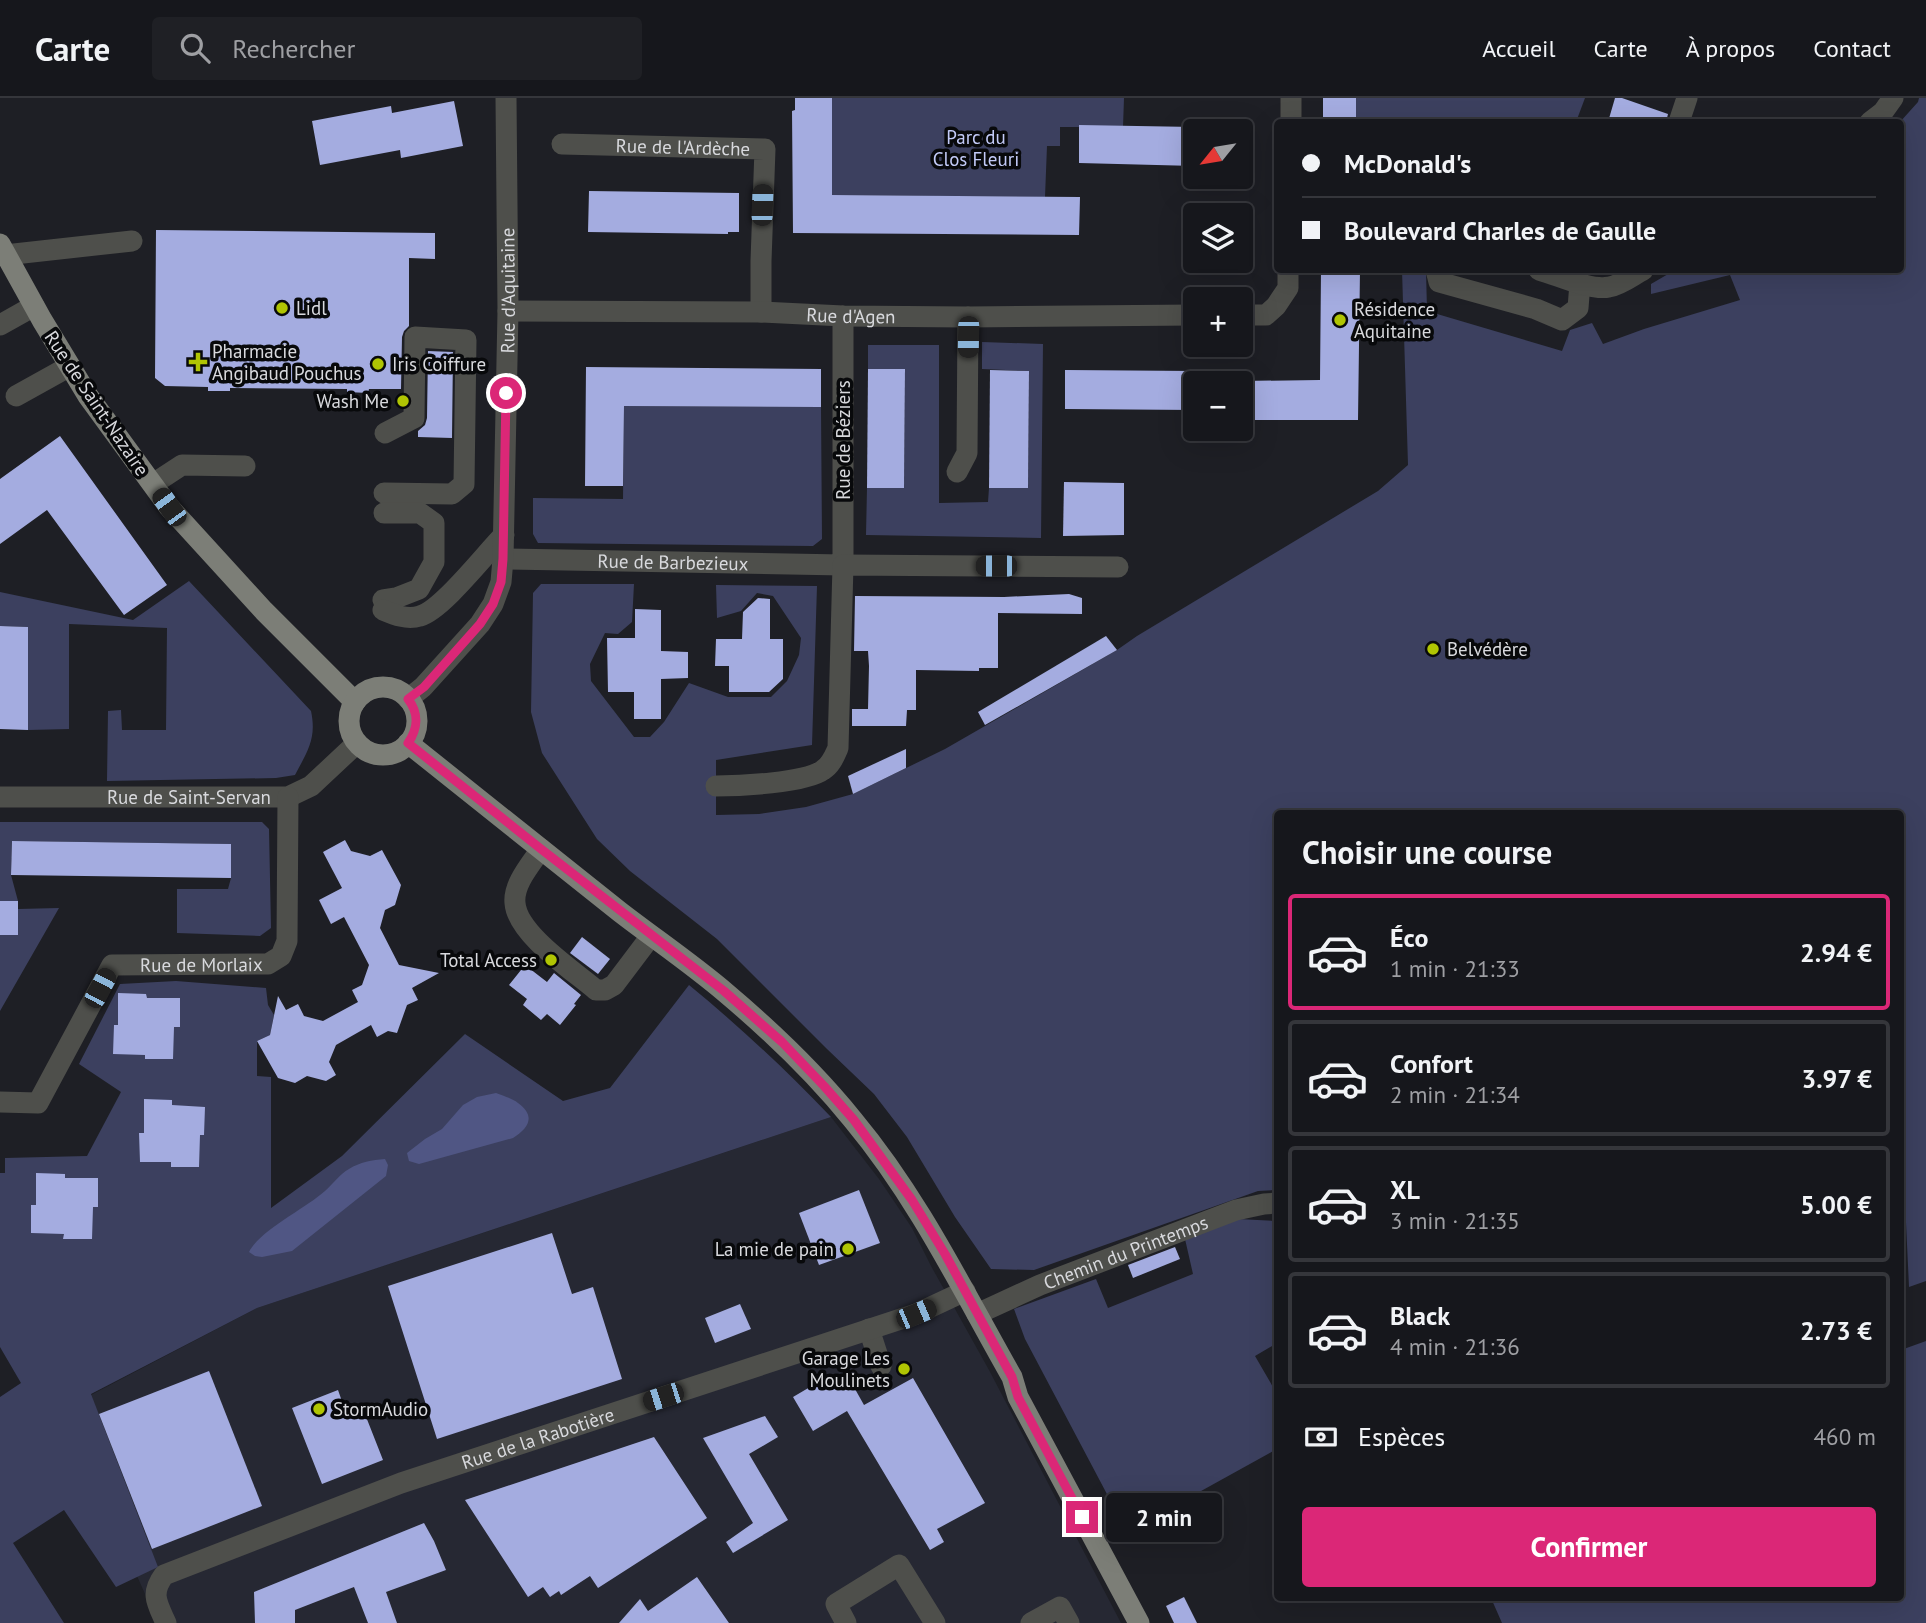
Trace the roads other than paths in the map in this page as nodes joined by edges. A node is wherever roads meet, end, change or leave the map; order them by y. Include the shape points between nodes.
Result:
1 (506, 98) edge
2 (1291, 98) edge
3 (1687, 98) edge
4 (1893, 98) edge
5 (1291, 119) edge
6 (1680, 119) edge
7 (1874, 119) edge
8 (562, 144) dead end
9 (132, 241) dead end
10 (3, 249) edge
11 (1288, 273) edge
12 (1437, 273) edge
13 (1548, 273) edge
14 (1634, 273) edge
15 (1580, 283) junction
16 (34, 306) junction
17 (508, 311) junction
18 (761, 312) junction
19 (843, 316) junction
20 (1183, 316) edge
21 (1253, 316) edge
22 (968, 317) junction
23 (0, 325) edge
24 (70, 366) junction
25 (16, 396) dead end
26 (385, 433) dead end
27 (245, 466) dead end
28 (957, 472) dead end
29 (153, 484) junction
30 (504, 535) junction
31 (503, 559) junction
32 (843, 565) junction
33 (1118, 567) dead end
34 (408, 699) junction
35 (355, 702) junction
36 (357, 743) junction
37 (408, 743) junction
38 (716, 786) dead end
39 (0, 797) edge
40 (288, 797) junction
41 (541, 849) junction
42 (651, 936) junction
43 (0, 1102) edge
44 (1274, 1203) edge
45 (965, 1291) junction
46 (977, 1314) junction
47 (869, 1329) junction
48 (881, 1366) dead end
49 (166, 1623) edge
50 (846, 1623) edge
51 (935, 1623) edge
52 (1031, 1623) edge
53 (1069, 1623) edge
54 (1139, 1623) edge

1 - 17 street, Rue d'Aquitaine
2 - 5 street
3 - 6 street
4 - 7 street
8 - 18 street, Rue de l'Ardèche via 765,149
9 - 10 street
10 - 16 main road, Rue de Saint-Nazaire
11 - 21 street via 1288,288 1276,306 1266,316
12 - 15 street via 1439,282 1562,320 1578,308
13 - 15 street
14 - 15 street via 1606,288
16 - 23 street
16 - 24 main road, Rue de Saint-Nazaire
17 - 18 street, Rue d'Agen
17 - 30 street, Rue d'Aquitaine
18 - 19 street, Rue d'Agen
19 - 22 street, Rue d'Agen
19 - 32 street, Rue de Béziers
20 - 22 street, Rue d'Agen
22 - 28 street via 967,453
24 - 25 street
24 - 29 main road, Rue de Saint-Nazaire
26 - 30 street via 414,418 415,337 466,340 464,484 452,494 384,503 420,513 434,523 434,562 419,589 383,605 398,616 426,614
27 - 29 street via 181,465
29 - 35 main road, Rue de Saint-Nazaire via 264,611
30 - 31 street, Rue d'Aquitaine
31 - 32 street, Rue de Barbezieux
31 - 34 street, Rue d'Aquitaine via 501,582 480,624
32 - 33 street, Rue de Barbezieux
32 - 38 street, Rue de Béziers via 838,748 832,761 821,772 806,776 757,785
34 - 35 main road via 385,687 371,689
34 - 37 main road via 416,719
35 - 36 main road via 349,720
36 - 37 main road via 379,755 398,751
36 - 40 street, Rue de Saint-Servan via 311,786
37 - 41 main road
39 - 40 street, Rue de Saint-Servan
40 - 43 street, Rue de Morlaix via 287,941 281,956 268,964 112,965 38,1103
41 - 42 main road
41 - 42 street via 519,884 515,903 519,917 540,944 596,990 614,985
42 - 45 main road via 724,991 824,1086 912,1200
44 - 46 street, Chemin du Printemps via 1236,1210
45 - 46 main road
45 - 47 street, Rue de la Rabotière
46 - 54 main road
47 - 48 street
47 - 49 street, Rue de la Rabotière via 401,1483 164,1575 155,1600
50 - 51 street via 836,1604 899,1565
52 - 53 street via 1060,1607

